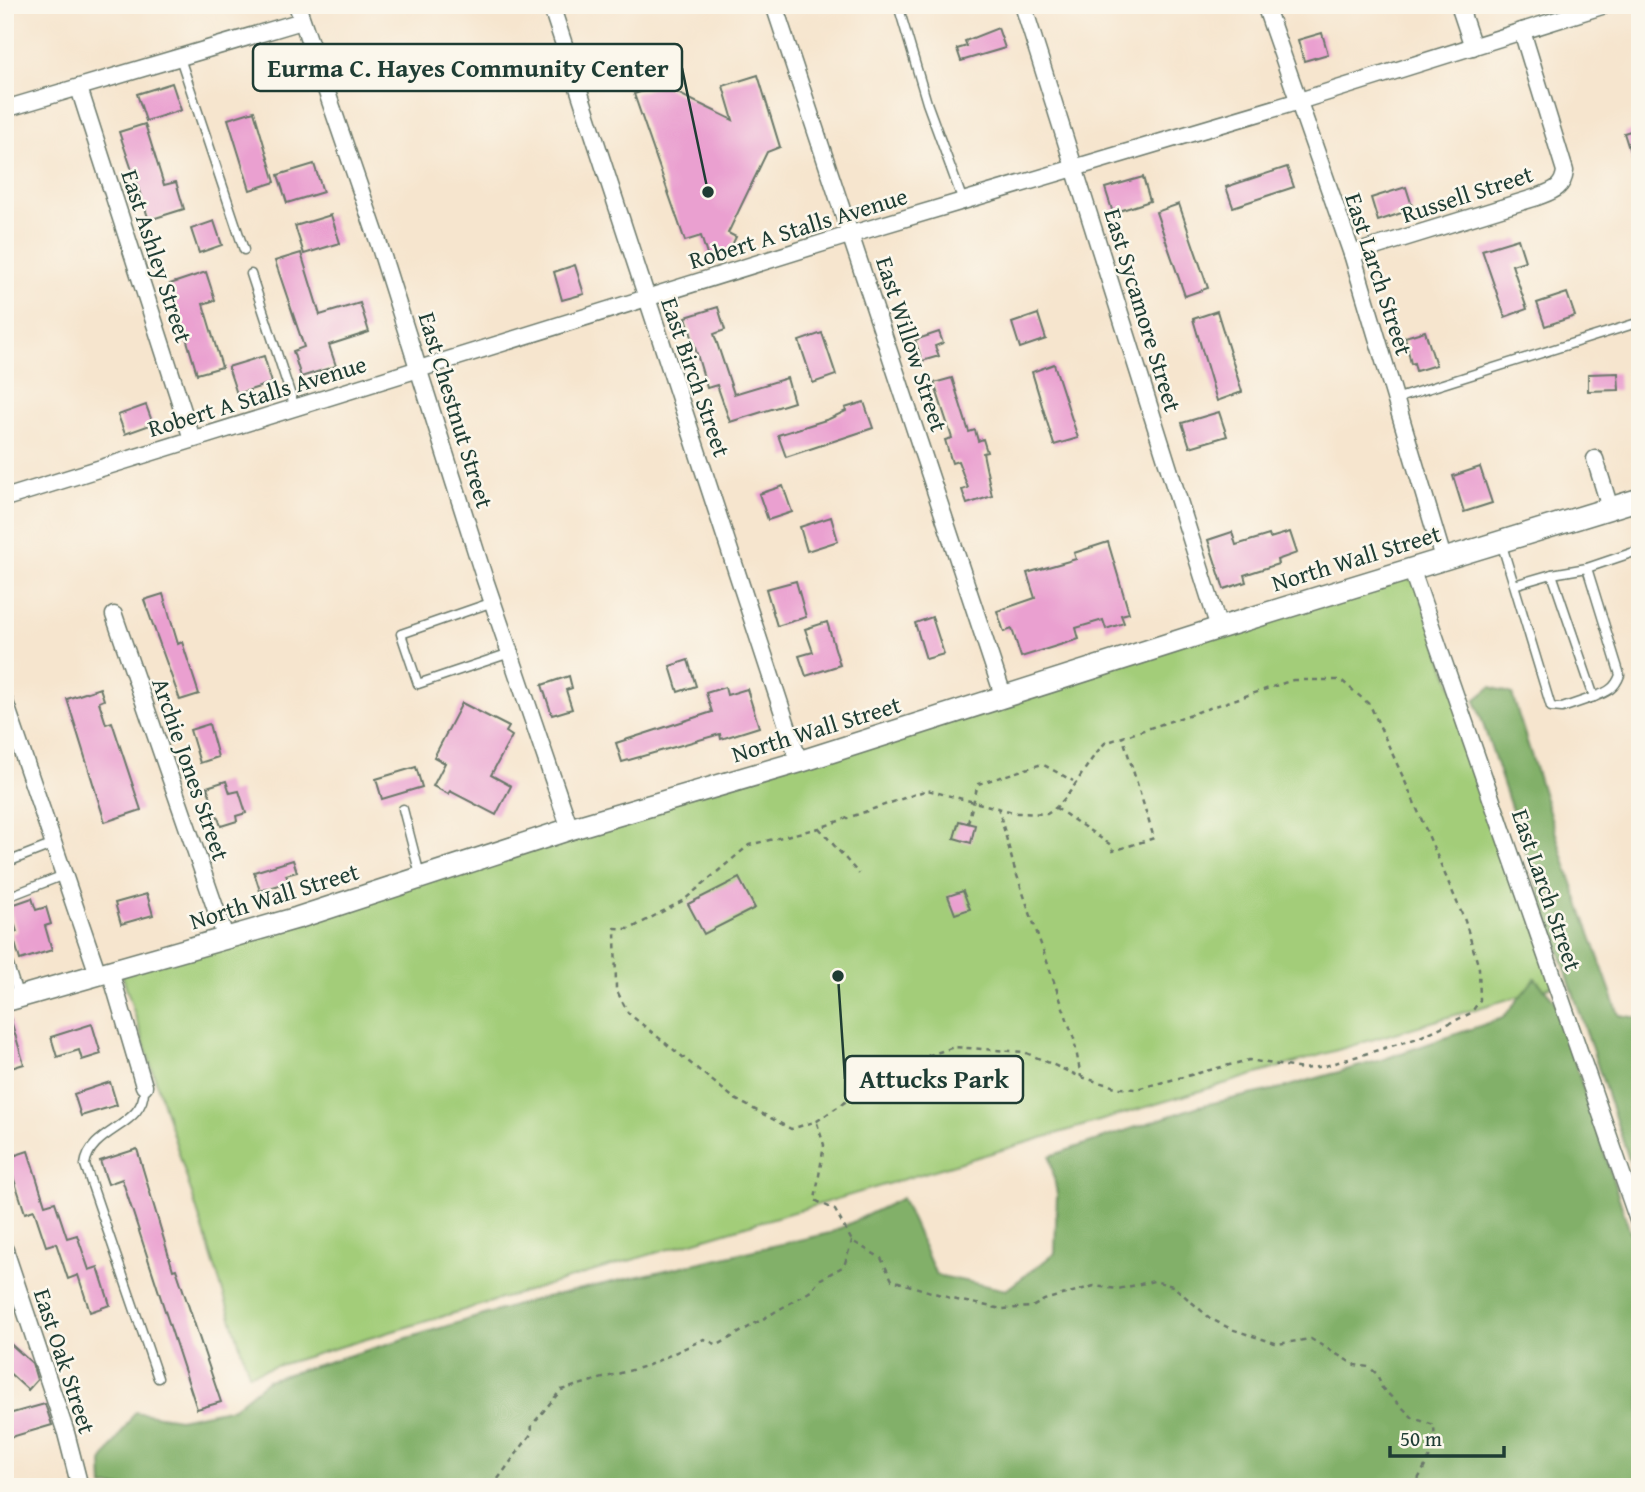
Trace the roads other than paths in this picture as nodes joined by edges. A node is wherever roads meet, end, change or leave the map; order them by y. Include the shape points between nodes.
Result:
1 (551, 5) edge
2 (774, 5) edge
3 (898, 5) edge
4 (1023, 5) edge
5 (1265, 5) edge
6 (1460, 5) edge
7 (1605, 5) edge
8 (300, 13) edge
9 (1522, 31) junction
10 (1472, 47) junction
11 (180, 58) junction
12 (79, 88) junction
13 (1296, 102) junction
14 (5, 109) edge
15 (1075, 168) junction
16 (963, 201) junction
17 (852, 234) junction
18 (244, 250) dead end
19 (1352, 254) junction
20 (251, 274) dead end
21 (646, 299) junction
22 (1640, 322) edge
23 (421, 371) junction
24 (1395, 399) junction
25 (295, 408) junction
26 (192, 439) junction
27 (1595, 459) dead end
28 (5, 498) edge
29 (1640, 499) edge
30 (1610, 508) junction
31 (1501, 542) junction
32 (1640, 550) edge
33 (1443, 558) junction
34 (1411, 568) junction
35 (1587, 568) junction
36 (1552, 573) junction
37 (1514, 585) junction
38 (493, 603) junction
39 (114, 615) dead end
40 (1219, 628) junction
41 (510, 653) junction
42 (1594, 697) junction
43 (1004, 698) junction
44 (5, 702) edge
45 (799, 762) junction
46 (403, 809) dead end
47 (570, 829) junction
48 (54, 844) junction
49 (5, 863) edge
50 (64, 875) junction
51 (420, 878) junction
52 (5, 898) edge
53 (226, 939) junction
54 (5, 953) edge
55 (104, 972) junction
56 (12, 999) edge
57 (144, 1086) joint
58 (1640, 1226) edge
59 (5, 1250) edge
60 (158, 1378) dead end
61 (80, 1487) edge

1 - 21 street, East Birch Street
2 - 17 street, East Willow Street
3 - 16 lane
4 - 15 street, East Sycamore Street
5 - 13 street, East Larch Street
6 - 10 street
7 - 9 street, Robert A Stalls Avenue
8 - 11 street
8 - 23 street, East Chestnut Street
9 - 10 street, Robert A Stalls Avenue
9 - 19 street, Russell Street via 1565,172 1564,182 1536,197
10 - 13 street, Robert A Stalls Avenue
11 - 12 street
11 - 18 lane
12 - 14 street
12 - 26 street, East Ashley Street
13 - 15 street, Robert A Stalls Avenue
13 - 19 street, East Larch Street
15 - 16 street, Robert A Stalls Avenue
15 - 40 street, East Sycamore Street
16 - 17 street, Robert A Stalls Avenue
17 - 21 street, Robert A Stalls Avenue
17 - 43 street, East Willow Street
19 - 24 street, East Larch Street
20 - 25 lane
21 - 23 street, Robert A Stalls Avenue
21 - 45 street, East Birch Street
22 - 24 lane
23 - 25 street, Robert A Stalls Avenue
23 - 38 street, East Chestnut Street
24 - 33 street, East Larch Street
25 - 26 street, Robert A Stalls Avenue
26 - 28 street, Robert A Stalls Avenue
27 - 30 street
29 - 30 street, North Wall Street
30 - 31 street, North Wall Street
31 - 33 street, North Wall Street
31 - 37 lane
32 - 35 lane
33 - 34 street, North Wall Street
34 - 40 street, North Wall Street
34 - 58 street, East Larch Street
35 - 36 lane
35 - 42 lane via 1620,675 1608,692
36 - 37 lane
36 - 42 lane
37 - 42 lane via 1551,707
38 - 41 street, East Chestnut Street
38 - 41 lane via 401,634 418,684
39 - 53 street, Archie Jones Street
40 - 43 street, North Wall Street
41 - 47 street, East Chestnut Street
43 - 45 street, North Wall Street
44 - 48 street
45 - 47 street, North Wall Street
46 - 51 lane
47 - 51 street, North Wall Street
48 - 49 lane
48 - 50 street
50 - 52 lane
50 - 55 street
51 - 53 street, North Wall Street
53 - 55 street, North Wall Street
54 - 56 lane
55 - 56 street, North Wall Street
55 - 57 street
57 - 60 lane via 136,1114 97,1142 85,1165
59 - 61 street, East Oak Street

